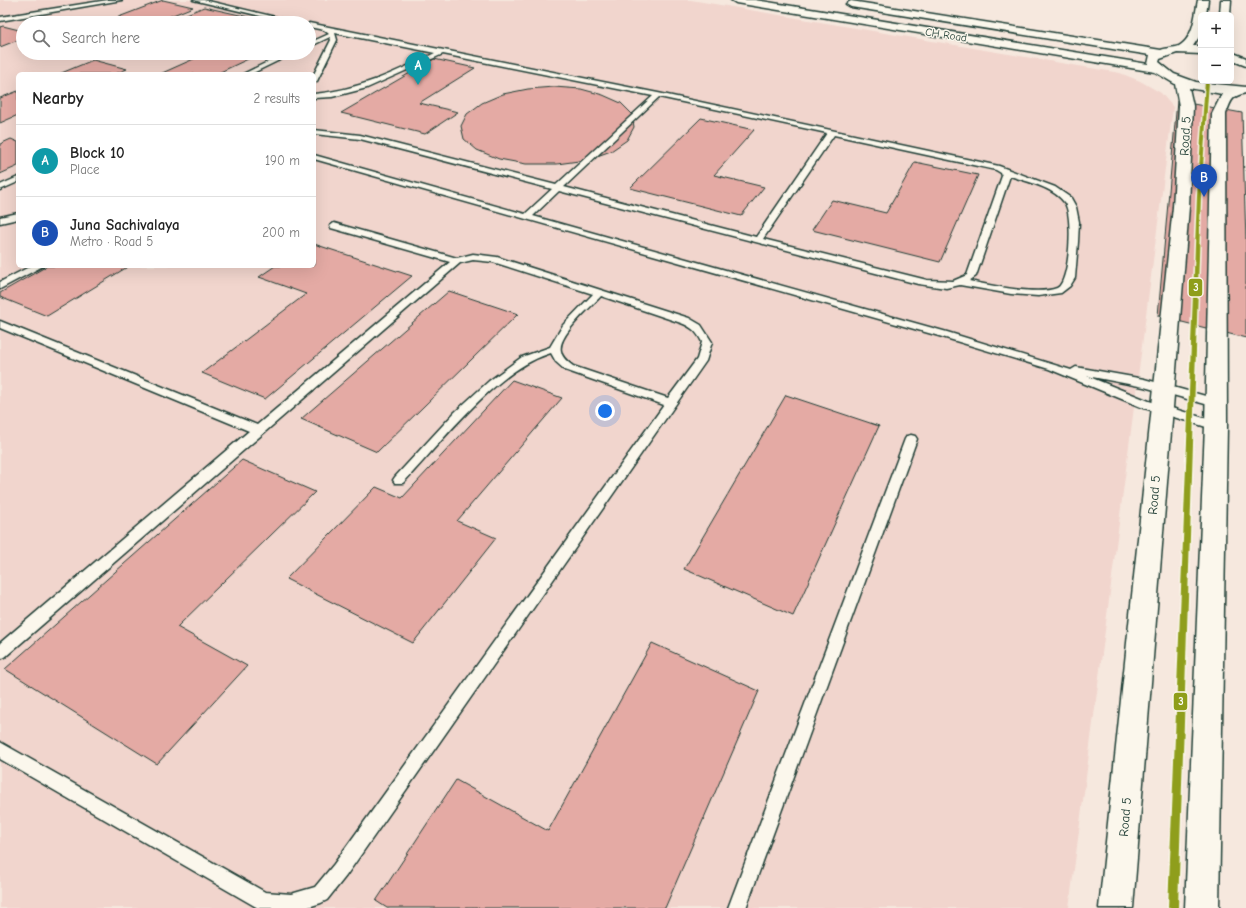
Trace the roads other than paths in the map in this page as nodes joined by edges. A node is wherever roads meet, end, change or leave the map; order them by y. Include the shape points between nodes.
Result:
1 (119, 0) edge
2 (196, 0) edge
3 (736, 0) edge
4 (1203, 0) edge
5 (1226, 0) edge
6 (843, 2) dead end
7 (1225, 12) edge
8 (16, 16) junction
9 (267, 16) edge
10 (0, 19) edge
11 (0, 22) edge
12 (316, 27) edge
13 (330, 31) junction
14 (316, 40) edge
15 (1182, 49) junction
16 (1198, 50) edge
17 (444, 52) junction
18 (1160, 53) junction
19 (1234, 56) edge
20 (276, 60) edge
21 (1246, 62) edge
22 (1157, 69) junction
23 (250, 72) edge
24 (316, 77) edge
25 (1181, 82) junction
26 (1241, 90) edge
27 (658, 95) junction
28 (316, 96) edge
29 (316, 132) edge
30 (832, 132) junction
31 (316, 158) edge
32 (1005, 172) junction
33 (16, 180) edge
34 (0, 188) edge
35 (557, 188) junction
36 (16, 216) edge
37 (527, 217) junction
38 (0, 220) edge
39 (334, 226) dead end
40 (758, 240) junction
41 (457, 261) junction
42 (34, 268) edge
43 (963, 283) junction
44 (0, 286) edge
45 (600, 293) junction
46 (0, 324) edge
47 (555, 349) junction
48 (1053, 367) junction
49 (1163, 398) junction
50 (670, 403) junction
51 (1216, 403) junction
52 (1216, 426) junction
53 (258, 430) junction
54 (911, 440) dead end
55 (400, 480) dead end
56 (0, 652) edge
57 (0, 750) edge
58 (295, 906) edge
59 (736, 908) edge
60 (1116, 908) edge
61 (1202, 908) edge

1 - 8 lane
2 - 9 lane
3 - 22 street, CH Road
4 - 15 street via 1197,35
5 - 7 street
6 - 18 street, CH Road
8 - 10 lane
8 - 11 lane
12 - 13 lane
13 - 14 lane
13 - 17 lane
13 - 24 lane via 334,40
15 - 16 street, CH Road
15 - 18 street, CH Road
17 - 27 lane
17 - 28 lane via 388,79 354,91
18 - 22 street via 1154,57 1153,63
19 - 21 street
20 - 23 lane
22 - 25 street, CH Road
25 - 26 street, CH Road via 1205,88
25 - 49 street, Road 5 via 1186,106 1181,207
26 - 51 street via 1226,97 1219,114
27 - 30 lane
27 - 35 lane
29 - 35 lane via 360,137
30 - 32 lane via 999,168
30 - 40 lane
31 - 37 lane
32 - 43 lane via 1006,176 972,276
32 - 43 lane via 1052,189 1072,206 1074,217 1070,278 1066,287 1046,293
33 - 34 lane
35 - 37 lane
35 - 40 lane
36 - 38 lane
37 - 48 lane
39 - 41 lane
40 - 43 lane via 934,284
41 - 45 lane via 473,257 494,259
41 - 53 lane
42 - 44 lane
45 - 47 lane via 559,338
45 - 50 lane via 690,322 701,330 707,342 702,359
46 - 53 lane
47 - 50 lane via 558,359 569,368
47 - 55 lane via 526,359 502,376
48 - 49 lane
48 - 49 lane via 1145,404
49 - 51 lane
49 - 52 lane
49 - 60 street, Road 5
50 - 58 lane via 340,870 321,894
51 - 52 street
52 - 61 street
53 - 56 lane
54 - 59 lane
57 - 58 lane via 263,901

